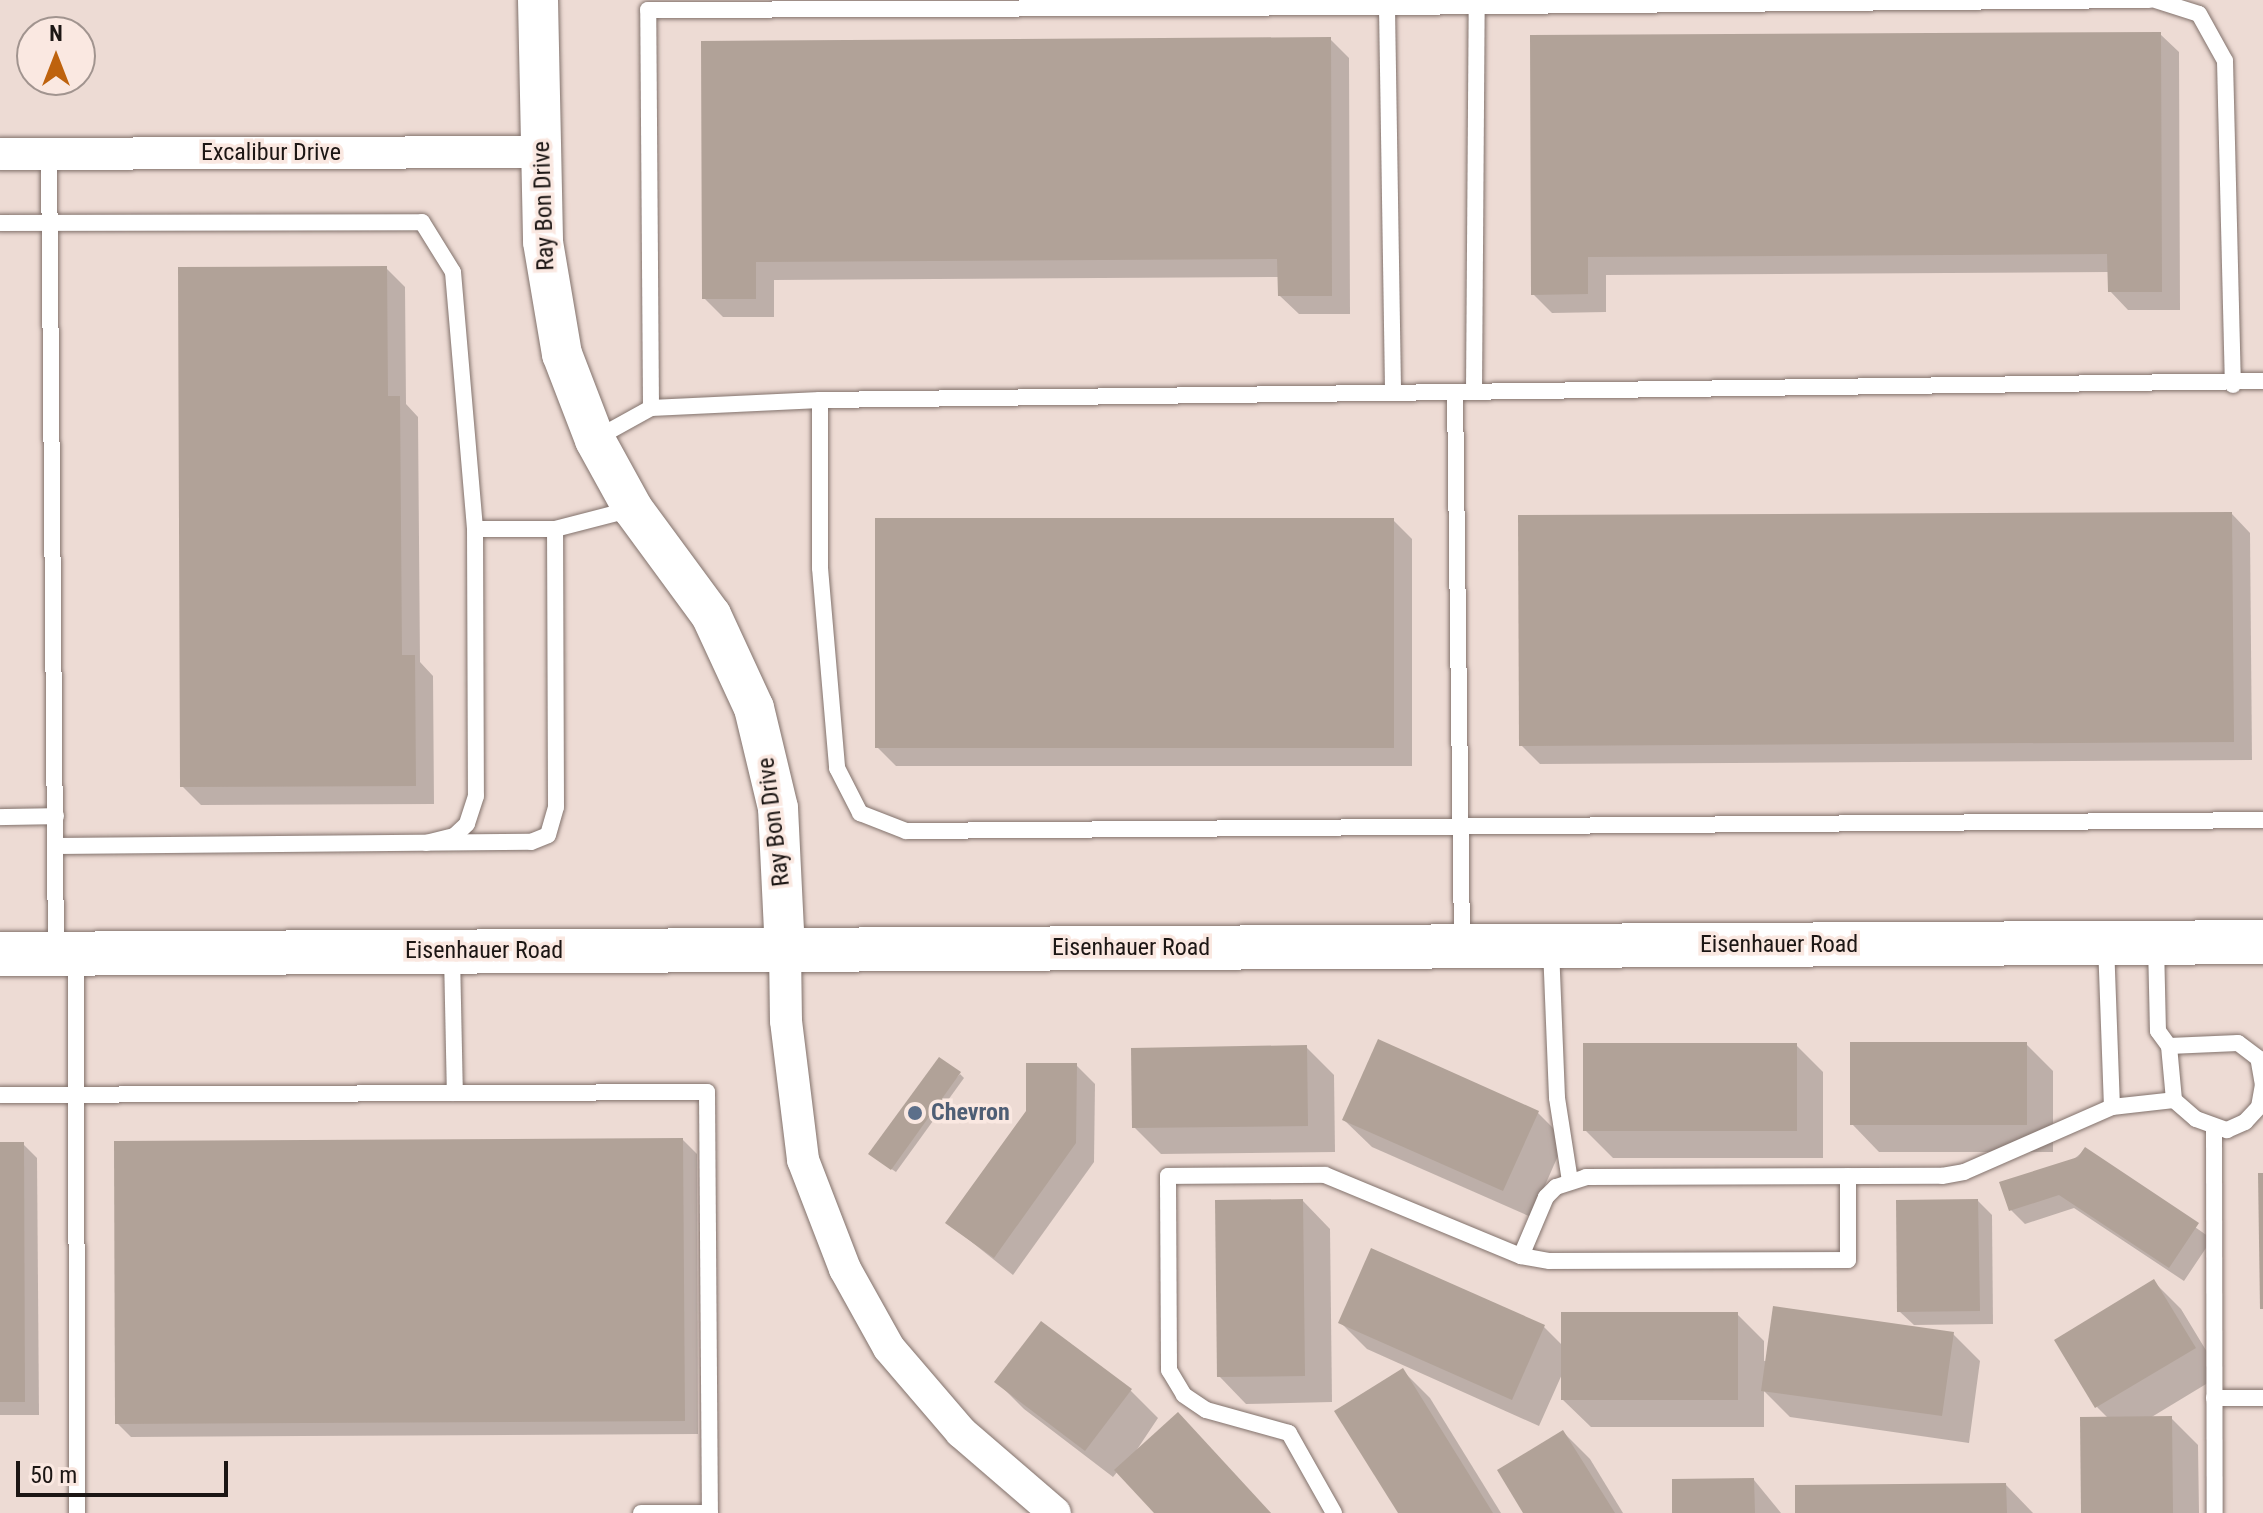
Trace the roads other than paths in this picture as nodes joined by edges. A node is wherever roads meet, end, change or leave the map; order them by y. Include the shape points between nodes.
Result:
1 (538, 0) edge
2 (2149, 0) edge
3 (2155, 0) edge
4 (1477, 5) junction
5 (1387, 7) junction
6 (542, 152) junction
7 (0, 154) edge
8 (49, 154) junction
9 (0, 223) edge
10 (50, 223) junction
11 (2263, 381) edge
12 (2233, 385) junction
13 (1393, 392) junction
14 (1455, 392) junction
15 (1474, 392) junction
16 (820, 400) junction
17 (651, 408) junction
18 (595, 440) junction
19 (633, 509) junction
20 (475, 529) junction
21 (555, 529) junction
22 (56, 816) junction
23 (0, 817) edge
24 (2263, 820) edge
25 (1462, 823) junction
26 (426, 843) junction
27 (56, 846) junction
28 (2156, 942) junction
29 (2263, 942) edge
30 (2106, 943) junction
31 (1551, 946) junction
32 (1462, 947) junction
33 (785, 950) junction
34 (452, 951) junction
35 (0, 954) edge
36 (66, 954) junction
37 (2169, 1046) junction
38 (455, 1093) junction
39 (76, 1094) junction
40 (0, 1095) edge
41 (2174, 1100) junction
42 (2112, 1107) junction
43 (2214, 1128) junction
44 (1848, 1176) junction
45 (1570, 1181) junction
46 (1521, 1256) junction
47 (2214, 1398) junction
48 (2263, 1398) edge
49 (77, 1513) edge
50 (641, 1513) edge
51 (1055, 1513) edge
52 (1334, 1513) edge
53 (2215, 1513) edge

1 - 6 street, Ray Bon Drive
2 - 4 lane
3 - 12 lane via 2199,14 2225,61
4 - 5 lane
4 - 15 lane
5 - 13 lane
5 - 17 lane via 648,10
6 - 8 street, Excalibur Drive
6 - 18 street, Ray Bon Drive via 549,298 562,354
7 - 8 street, Excalibur Drive
8 - 10 lane
9 - 10 lane
10 - 20 lane via 422,222 453,272
10 - 22 lane
11 - 12 lane
12 - 15 lane
13 - 14 lane
13 - 16 lane
14 - 15 lane
14 - 25 lane
16 - 17 lane
16 - 25 lane via 820,568 837,768 860,813 906,831
17 - 18 lane
18 - 19 street, Ray Bon Drive
19 - 21 lane
19 - 33 street, Ray Bon Drive via 711,615 754,708 778,808
20 - 21 lane
20 - 26 lane via 476,796 467,824 454,836
21 - 26 lane via 554,821 548,835 531,842
22 - 23 lane
22 - 27 lane
24 - 25 lane
25 - 32 lane
26 - 27 lane
27 - 36 lane
28 - 29 main road, Eisenhauer Road
28 - 30 main road, Eisenhauer Road
28 - 37 lane via 2158,1031
30 - 31 main road, Eisenhauer Road
30 - 42 lane
31 - 32 main road, Eisenhauer Road
31 - 45 lane via 1557,1098
32 - 33 main road, Eisenhauer Road
33 - 34 main road, Eisenhauer Road
33 - 51 street, Ray Bon Drive via 786,1021 803,1160 845,1269 889,1348 961,1432
34 - 36 main road, Eisenhauer Road
34 - 38 lane
35 - 36 main road, Eisenhauer Road
36 - 39 lane
37 - 41 lane
37 - 43 lane via 2238,1043 2258,1058 2263,1085 2259,1107 2245,1122
38 - 39 lane
38 - 50 lane via 707,1092 710,1513
39 - 40 lane
39 - 49 lane
41 - 42 lane
41 - 43 lane
42 - 44 lane via 1964,1172
43 - 47 lane
44 - 45 lane
44 - 46 lane via 1848,1260 1550,1261
45 - 46 lane via 1546,1197
46 - 52 lane via 1325,1175 1168,1176 1169,1370 1184,1395 1206,1410 1289,1433
47 - 48 lane
47 - 53 lane

